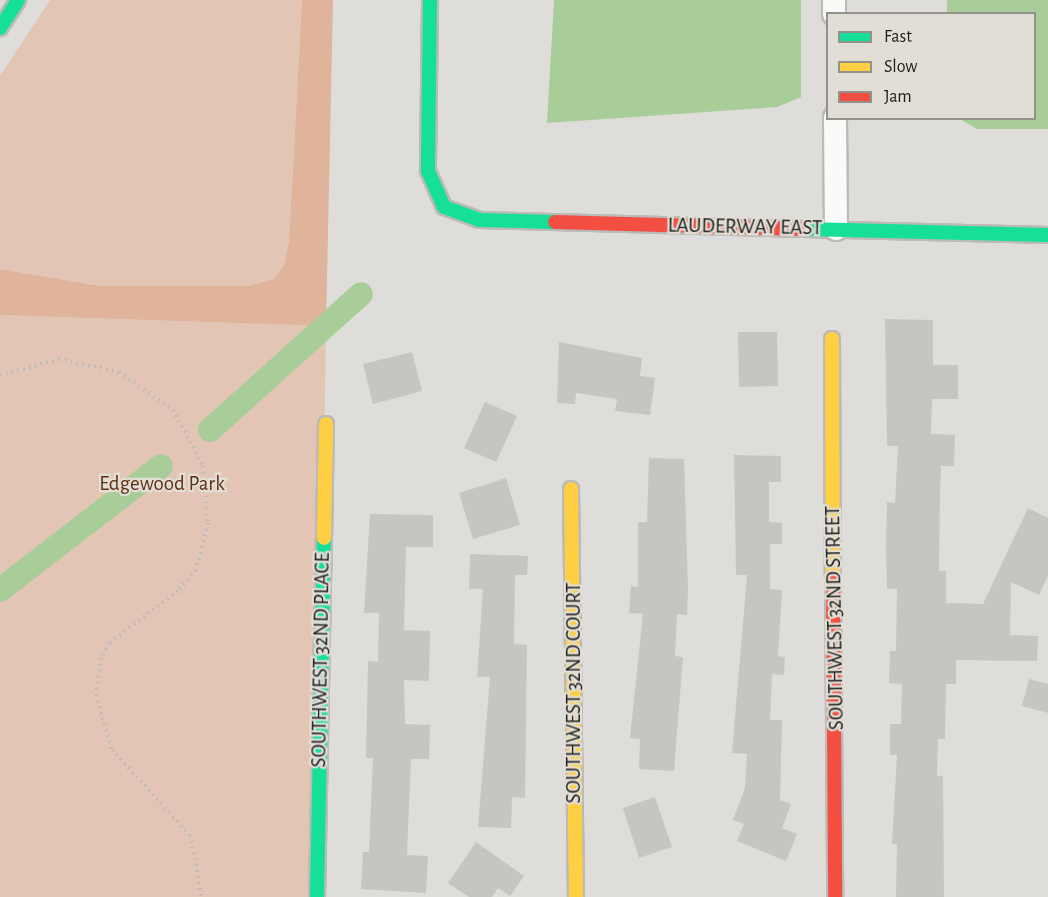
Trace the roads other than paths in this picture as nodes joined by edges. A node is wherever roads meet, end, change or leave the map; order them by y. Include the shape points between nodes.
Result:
1 (18, 0) edge
2 (429, 0) edge
3 (0, 28) edge
4 (835, 120) edge
5 (836, 229) junction
6 (1048, 235) edge
7 (832, 339) dead end
8 (326, 424) dead end
9 (571, 489) dead end
10 (317, 897) edge
11 (576, 897) edge
12 (836, 897) edge

1 - 3 main road
2 - 5 main road, LAUDERWAY EAST via 428,171 444,207 479,220
4 - 5 street
5 - 6 main road, LAUDERWAY EAST
7 - 12 main road, SOUTHWEST 32ND STREET
8 - 10 main road, SOUTHWEST 32ND PLACE
9 - 11 main road, SOUTHWEST 32ND COURT

